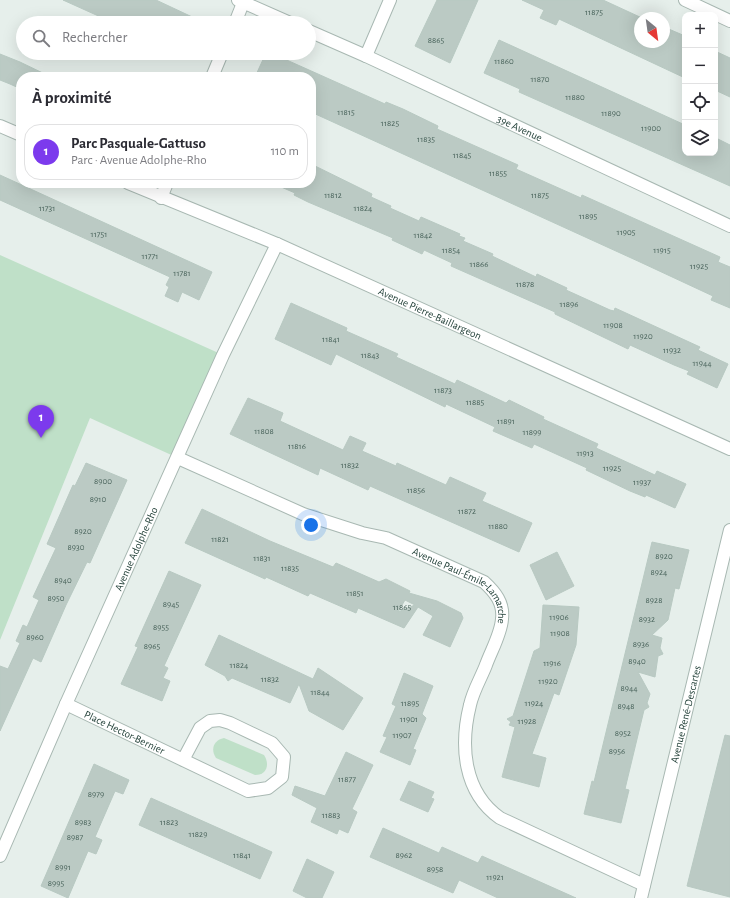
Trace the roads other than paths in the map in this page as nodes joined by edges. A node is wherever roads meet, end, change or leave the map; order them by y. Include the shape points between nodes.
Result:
1 (390, 0) edge
2 (685, 0) edge
3 (241, 1) edge
4 (237, 16) edge
5 (274, 16) edge
6 (730, 21) edge
7 (316, 34) edge
8 (366, 56) junction
9 (219, 60) edge
10 (214, 72) edge
11 (0, 126) edge
12 (16, 133) edge
13 (139, 188) edge
14 (165, 188) edge
15 (161, 198) junction
16 (730, 226) edge
17 (277, 244) junction
18 (730, 449) edge
19 (178, 458) junction
20 (730, 530) edge
21 (66, 704) junction
22 (183, 760) junction
23 (0, 856) edge
24 (644, 885) junction
25 (641, 898) edge

1 - 8 street
2 - 6 street
3 - 4 street
3 - 5 street
7 - 8 street, 39e Avenue
8 - 16 street, 39e Avenue
9 - 10 street
11 - 12 street
13 - 15 street, Avenue Pierre-Baillargeon
14 - 15 street
15 - 17 street, Avenue Pierre-Baillargeon
17 - 18 street, Avenue Pierre-Baillargeon
17 - 19 street, Avenue Adolphe-Rho via 223,355
19 - 21 street, Avenue Adolphe-Rho
19 - 24 street, Avenue Paul-Émile-Lamarche via 303,514 386,538 484,582 501,604 502,619 470,703 466,727 470,780 479,798 488,810 500,818
20 - 24 street, Avenue René-Descartes
21 - 22 street, Place Hector-Bernier
21 - 23 street, Avenue Adolphe-Rho
22 - 22 street, Place Hector-Bernier via 248,791 268,788 282,777 284,757 272,743 220,720 210,721 200,728
24 - 25 street, Avenue René-Descartes

